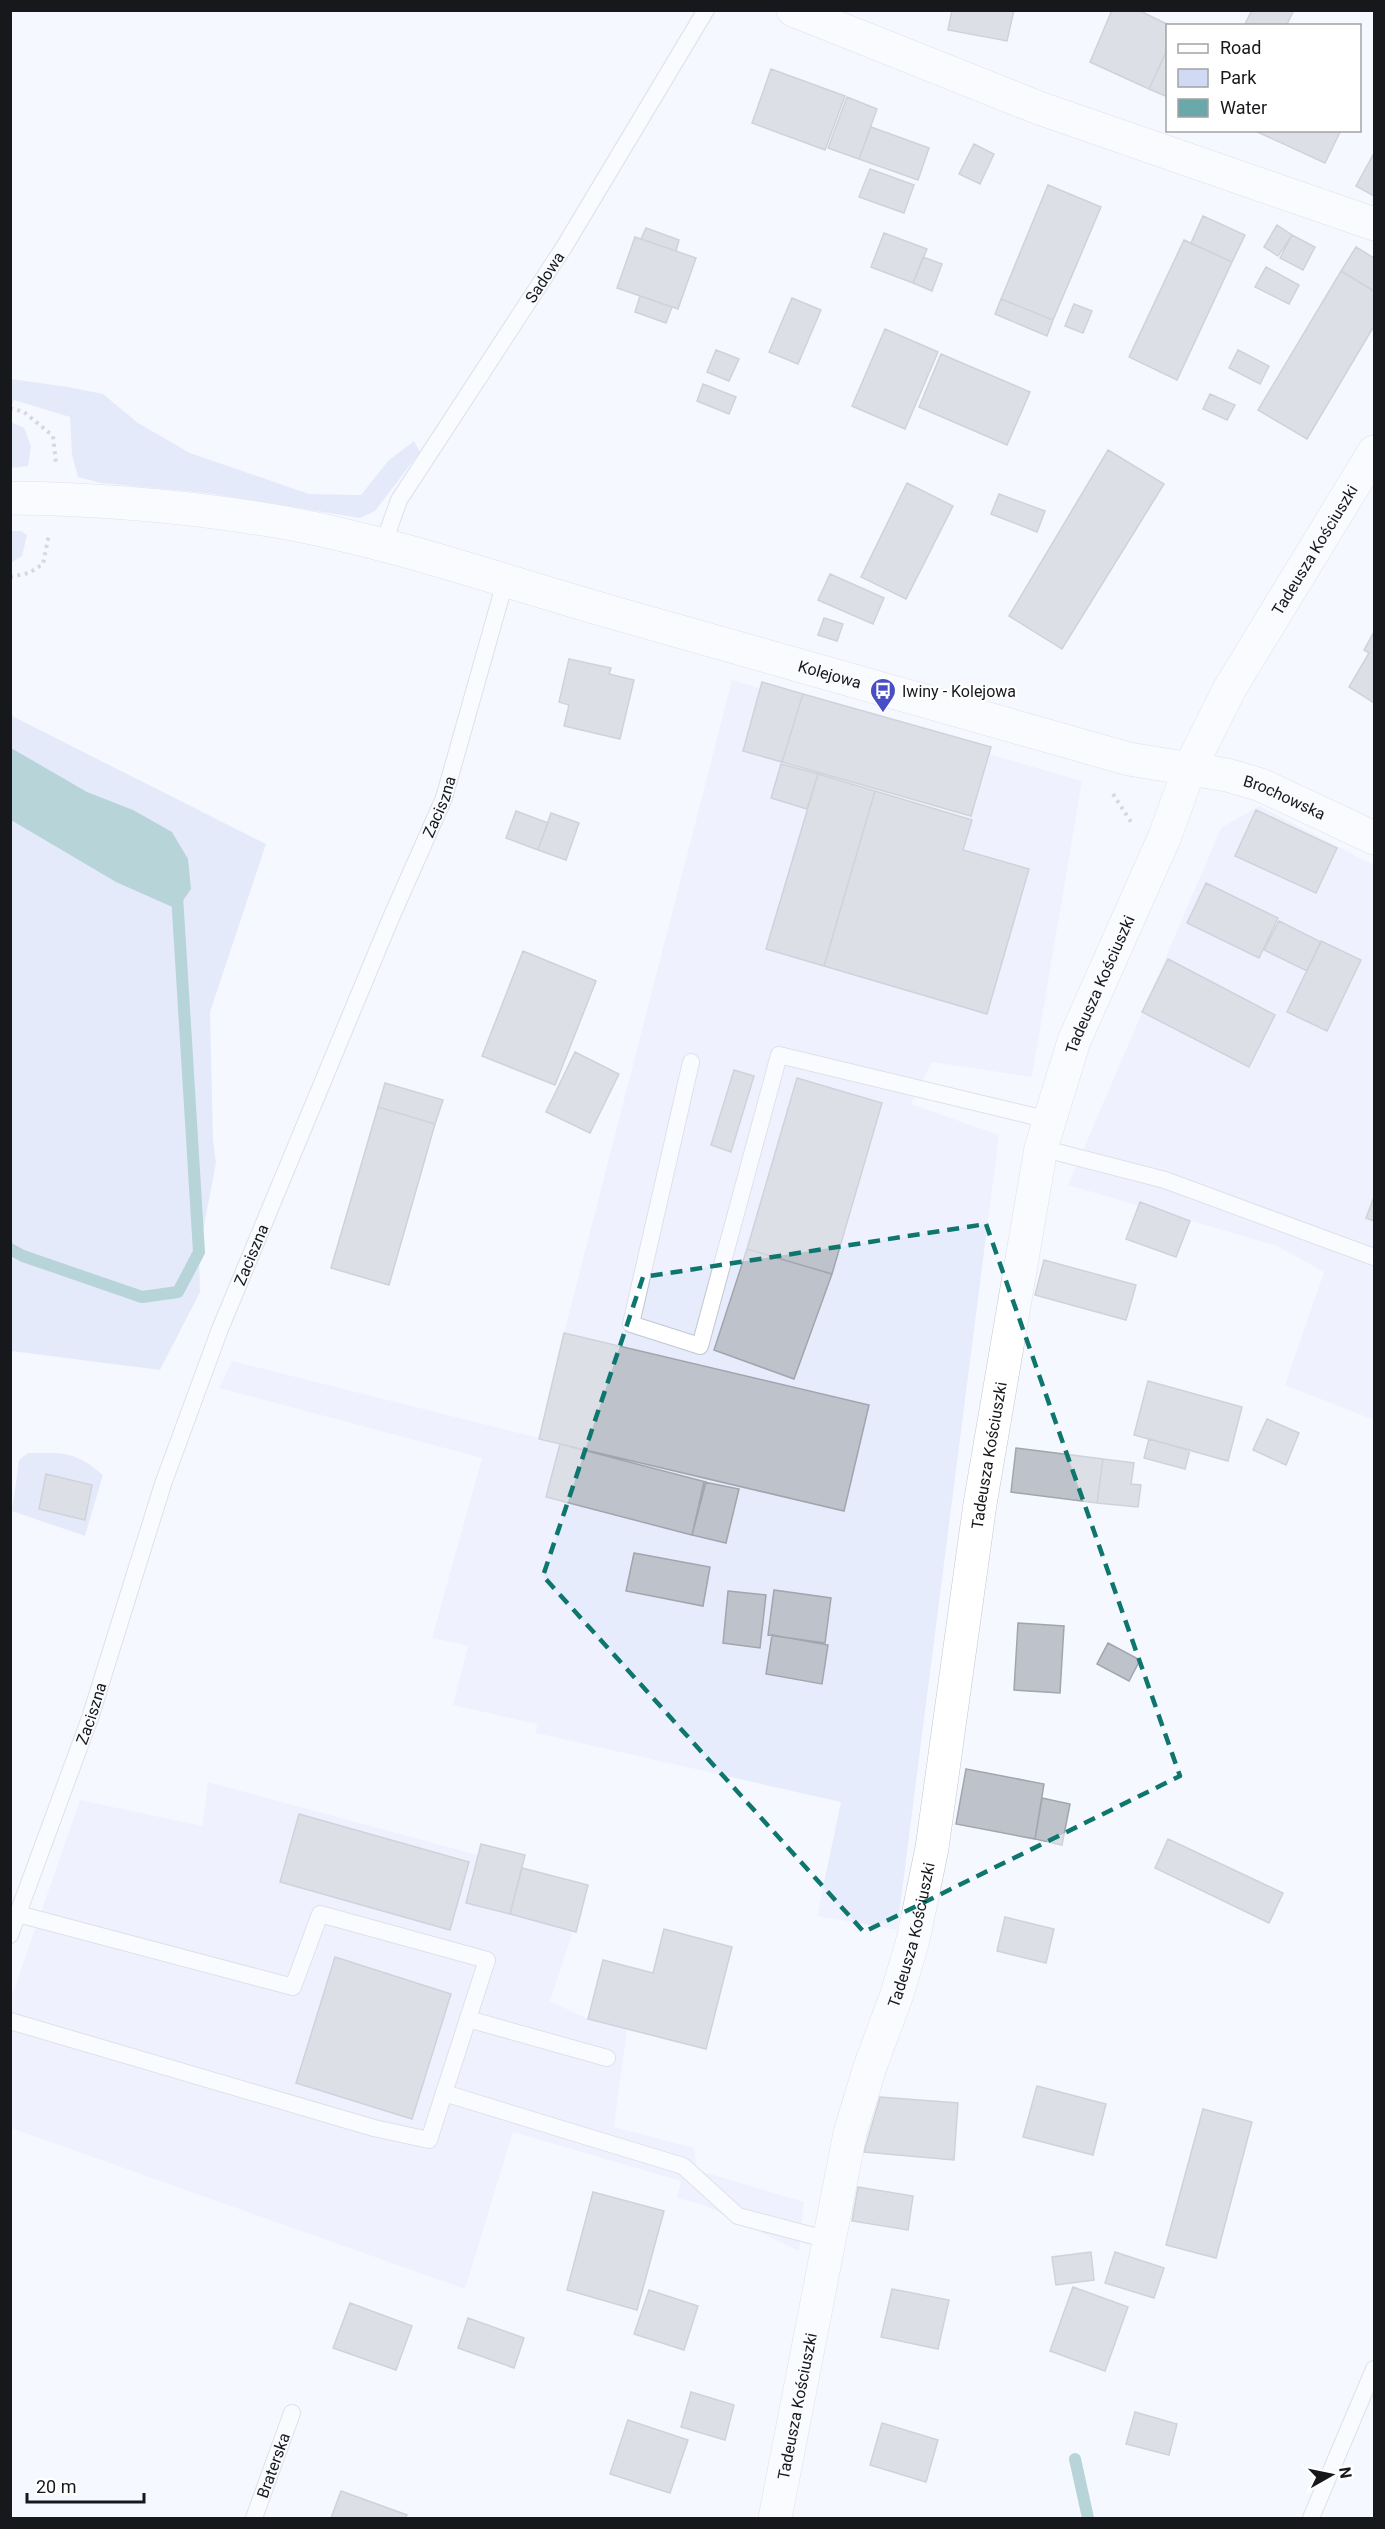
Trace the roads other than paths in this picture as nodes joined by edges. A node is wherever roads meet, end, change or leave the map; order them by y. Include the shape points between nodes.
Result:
1 (706, 10) edge
2 (793, 10) edge
3 (1374, 224) edge
4 (1374, 452) edge
5 (10, 498) edge
6 (383, 545) junction
7 (506, 582) junction
8 (1189, 770) junction
9 (1374, 838) edge
10 (691, 1062) dead end
11 (1045, 1134) junction
12 (1374, 1257) edge
13 (18, 1914) junction
14 (10, 1935) edge
15 (468, 2019) junction
16 (10, 2021) edge
17 (607, 2058) dead end
18 (444, 2093) junction
19 (829, 2240) junction
20 (1374, 2369) edge
21 (292, 2413) dead end
22 (254, 2518) edge
23 (775, 2518) edge
24 (1311, 2518) edge

1 - 6 lane, Sadowa via 564,247 399,500
2 - 3 street via 1040,108
4 - 8 street, Tadeusza Kościuszki via 1230,688
5 - 6 street, Kolejowa via 192,509 282,522
6 - 7 street, Kolejowa
7 - 8 street, Kolejowa via 1129,759
7 - 13 lane, Zaciszna via 444,798 216,1340 163,1484 90,1718
8 - 9 street, Brochowska via 1261,785
8 - 11 street, Tadeusza Kościuszki via 1165,836 1074,1041
10 - 11 lane via 631,1324 700,1346 778,1055
11 - 12 lane
11 - 19 street, Tadeusza Kościuszki via 980,1504 932,1848 913,1940 850,2133
13 - 14 lane, Zaciszna
13 - 15 lane via 292,1987 320,1914 487,1960
15 - 17 lane
15 - 18 lane
16 - 18 lane via 374,2128 429,2140
18 - 19 lane via 683,2166 738,2216
19 - 23 street, Tadeusza Kościuszki
20 - 24 lane
21 - 22 lane, Braterska

